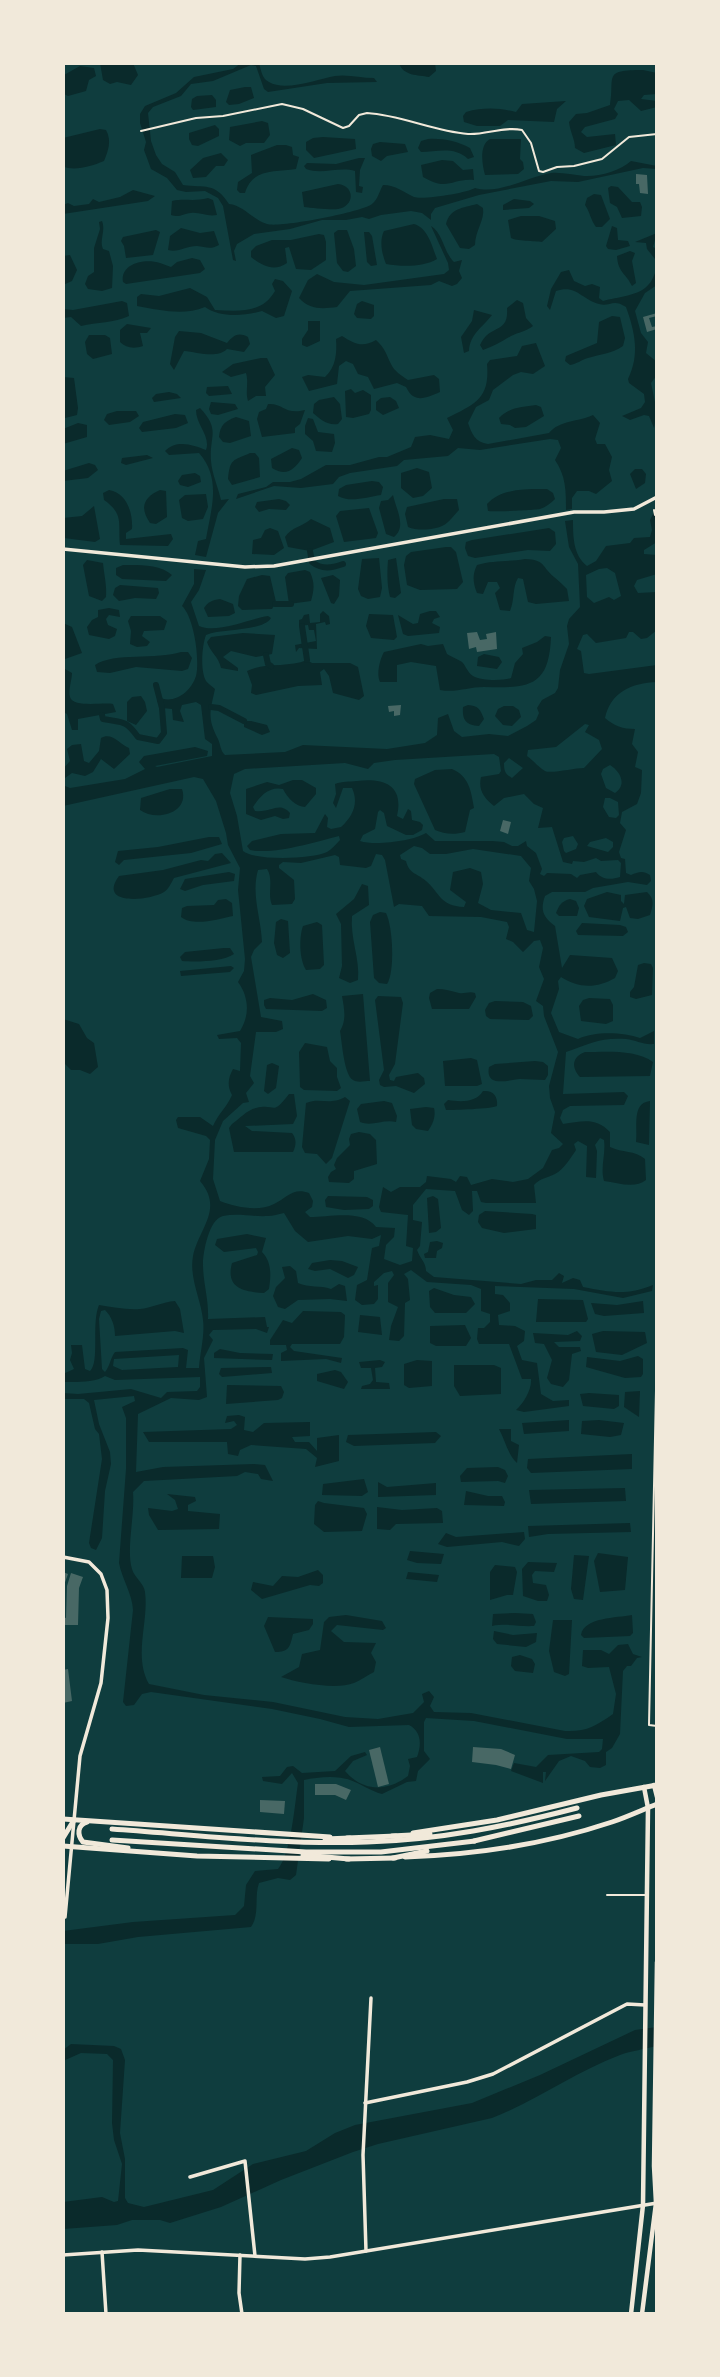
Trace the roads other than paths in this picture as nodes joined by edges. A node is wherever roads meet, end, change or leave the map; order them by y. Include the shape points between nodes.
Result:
1 (657, 497) edge
2 (63, 549) edge
3 (63, 1557) edge
4 (656, 1785) edge
5 (644, 1787) junction
6 (657, 1797) edge
7 (657, 1804) edge
8 (577, 1808) dead end
9 (648, 1808) junction
10 (579, 1816) dead end
11 (63, 1819) edge
12 (74, 1820) junction
13 (90, 1822) junction
14 (112, 1829) dead end
15 (475, 1831) junction
16 (392, 1836) junction
17 (284, 1837) junction
18 (63, 1838) edge
19 (112, 1839) dead end
20 (308, 1839) junction
21 (475, 1841) junction
22 (63, 1846) edge
23 (71, 1846) junction
24 (283, 1855) junction
25 (206, 1856) junction
26 (306, 1856) junction
27 (393, 1858) junction
28 (607, 1895) dead end
29 (646, 1895) junction
30 (65, 1917) edge
31 (657, 1962) edge
32 (371, 1998) dead end
33 (645, 2005) junction
34 (656, 2006) edge
35 (365, 2103) junction
36 (656, 2134) edge
37 (190, 2177) dead end
38 (656, 2203) edge
39 (643, 2205) junction
40 (102, 2252) junction
41 (366, 2253) junction
42 (63, 2255) edge
43 (240, 2255) junction
44 (256, 2256) junction
45 (106, 2314) edge
46 (242, 2314) edge
47 (631, 2314) edge
48 (642, 2314) edge

1 - 2 street via 634,509 561,514 274,566
3 - 12 street via 96,1568 108,1602 102,1683 80,1756
4 - 5 main road
4 - 6 main road
5 - 9 main road
5 - 16 main road
7 - 9 main road
8 - 15 main road
9 - 27 main road via 531,1843
9 - 29 main road
10 - 21 main road
11 - 12 main road
12 - 13 main road
12 - 18 main road
12 - 23 street
13 - 17 main road
13 - 25 main road via 79,1829 80,1839 86,1843
14 - 17 main road
15 - 16 main road
15 - 20 main road via 391,1841
16 - 20 main road
17 - 20 main road
19 - 24 main road
21 - 26 main road
21 - 27 main road
22 - 23 main road
23 - 25 main road
23 - 30 street
24 - 25 main road
24 - 26 main road
26 - 27 main road
28 - 29 lane
29 - 33 main road
31 - 34 main road
32 - 35 street
33 - 35 street via 627,2004 493,2074
33 - 39 main road
34 - 36 main road
35 - 41 street
36 - 38 main road
37 - 44 street via 245,2161
38 - 39 street
38 - 48 main road
39 - 41 street
39 - 47 main road
40 - 42 street
40 - 43 street
40 - 45 street
41 - 44 street via 305,2259
43 - 44 street
43 - 46 street

